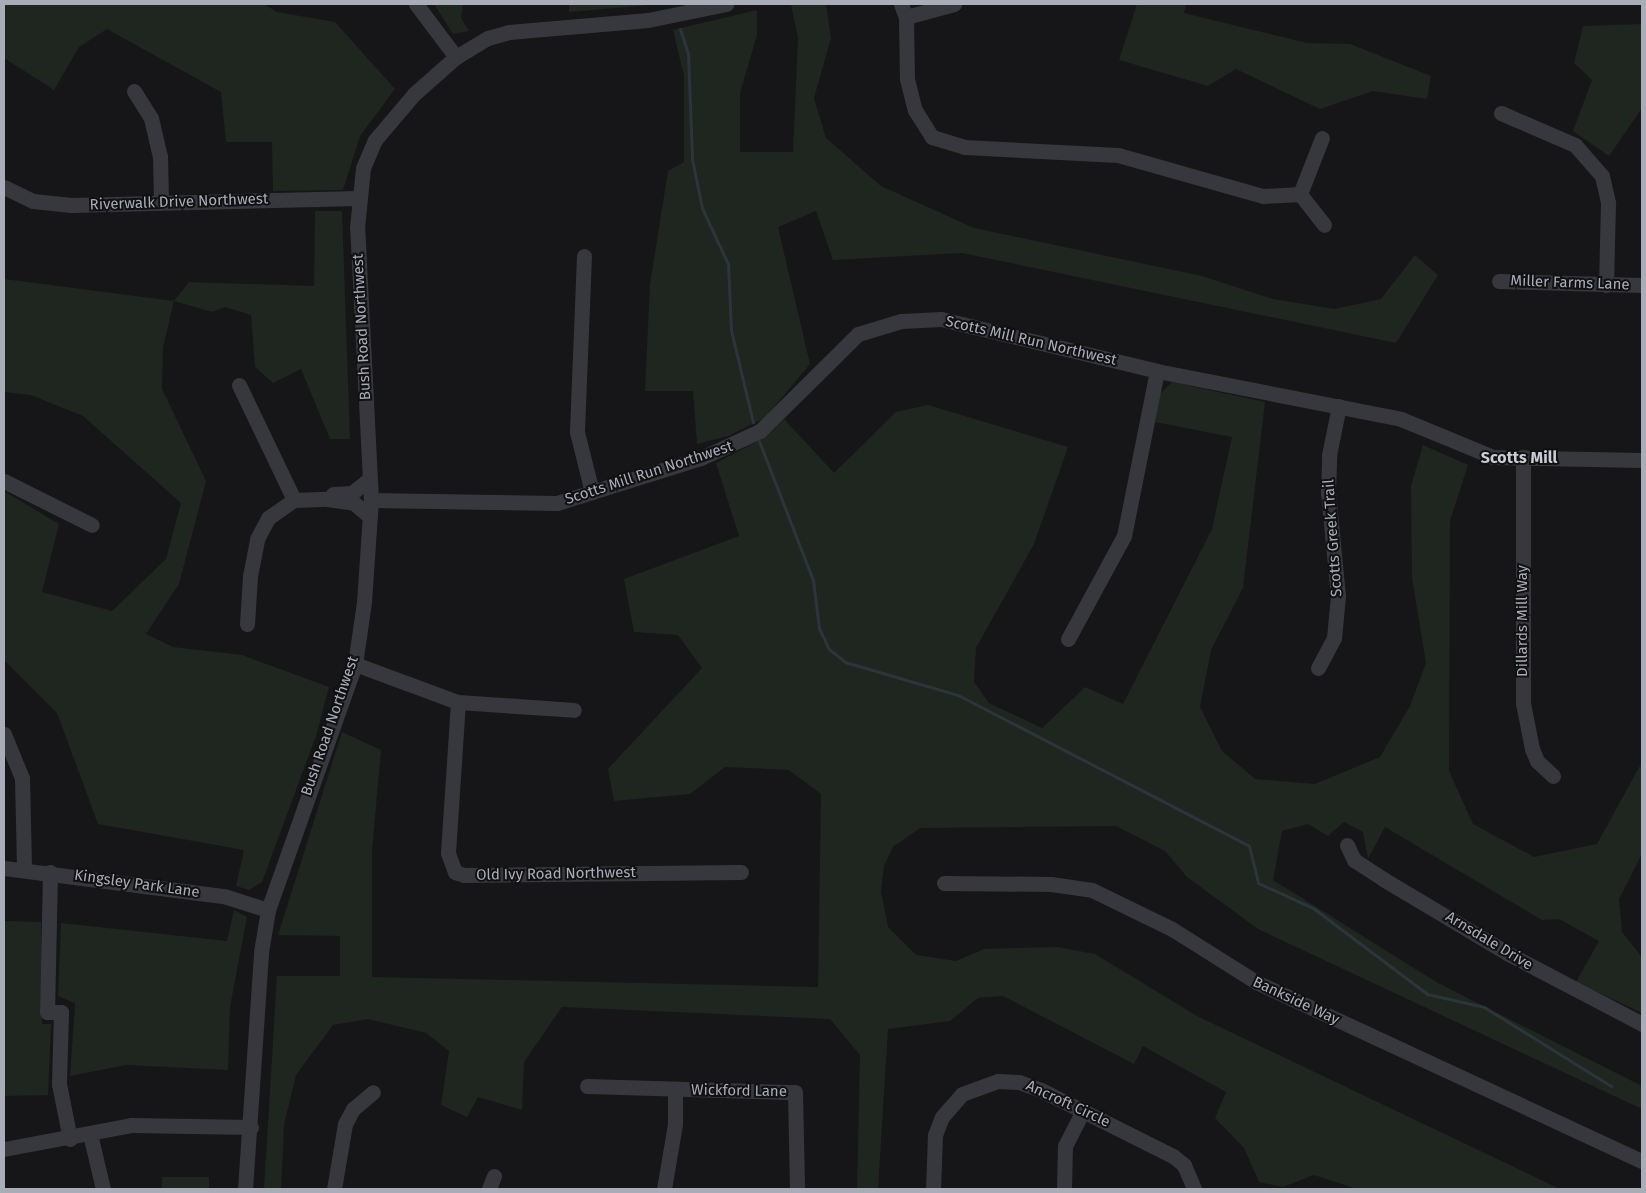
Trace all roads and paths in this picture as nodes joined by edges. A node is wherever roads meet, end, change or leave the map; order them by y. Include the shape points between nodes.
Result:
1 (416, 4) edge
2 (726, 4) edge
3 (954, 4) edge
4 (903, 10) edge
5 (456, 57) junction
6 (134, 91) dead end
7 (1501, 113) dead end
8 (1322, 138) dead end
9 (4, 187) edge
10 (1300, 194) junction
11 (358, 198) junction
12 (161, 200) junction
13 (1324, 225) dead end
14 (584, 256) dead end
15 (1499, 281) dead end
16 (1606, 285) junction
17 (1642, 285) edge
18 (1157, 371) junction
19 (239, 386) dead end
20 (1338, 406) junction
21 (1522, 457) junction
22 (1642, 460) edge
23 (369, 479) junction
24 (4, 481) edge
25 (592, 492) junction
26 (327, 499) junction
27 (294, 500) junction
28 (371, 500) junction
29 (370, 517) junction
30 (92, 525) dead end
31 (247, 624) dead end
32 (1068, 639) dead end
33 (355, 664) junction
34 (1318, 668) dead end
35 (458, 702) junction
36 (574, 710) dead end
37 (4, 734) edge
38 (1553, 776) dead end
39 (1347, 845) dead end
40 (4, 868) edge
41 (24, 868) junction
42 (50, 872) junction
43 (740, 872) dead end
44 (944, 883) dead end
45 (268, 910) junction
46 (1642, 1024) edge
47 (587, 1086) dead end
48 (674, 1090) junction
49 (373, 1092) dead end
50 (1082, 1112) junction
51 (251, 1127) junction
52 (90, 1134) junction
53 (70, 1139) junction
54 (4, 1149) edge
55 (1642, 1161) edge
56 (102, 1189) edge
57 (245, 1189) edge
58 (334, 1189) edge
59 (664, 1189) edge
60 (797, 1189) edge
61 (933, 1189) edge
62 (1064, 1189) edge
63 (1194, 1189) edge

1 - 5 street
2 - 5 street via 648,20 509,32
3 - 4 street
4 - 10 street via 907,79 915,110 932,136 964,147 1118,155 1263,196
5 - 11 street, Bush Road Northwest via 414,94 375,140
6 - 12 street via 151,118 160,156
7 - 16 street via 1575,145 1602,176 1608,202
8 - 10 street
9 - 12 street, Riverwalk Drive Northwest via 33,201 71,205
10 - 13 street
11 - 12 street, Riverwalk Drive Northwest
11 - 23 street, Bush Road Northwest
14 - 25 street via 577,432
15 - 16 street, Miller Farms Lane
16 - 17 street, Miller Farms Lane
18 - 20 street, Scotts Mill Run Northwest
18 - 25 street, Scotts Mill Run Northwest via 941,319 901,321 858,334 760,432 742,442
18 - 32 street via 1124,536
19 - 27 street
20 - 21 street, Scotts Mill Run Northwest via 1401,419 1493,457
20 - 34 street, Scotts Greek Trail via 1328,483 1338,596 1334,638
21 - 22 street, Scotts Mill Run Northwest
21 - 38 street, Dillards Mill Way via 1523,703 1537,762
23 - 26 street via 352,493 335,493
23 - 28 street, Bush Road Northwest
24 - 30 street
25 - 28 street, Scotts Mill Run Northwest via 557,503
26 - 27 street
26 - 29 street via 354,503
27 - 31 street via 268,518 258,539
28 - 29 street, Bush Road Northwest
29 - 33 street, Bush Road Northwest
33 - 35 street
33 - 45 street, Bush Road Northwest
35 - 36 street
35 - 43 street, Old Ivy Road Northwest via 448,853 455,872 464,875
37 - 41 street via 22,778
39 - 46 street, Arnsdale Drive via 1354,860 1383,879 1507,953
40 - 41 street, Kingsley Park Lane
41 - 42 street, Kingsley Park Lane
42 - 45 street, Kingsley Park Lane via 224,896
42 - 53 street via 47,1012 61,1012 59,1084
44 - 55 street, Bankside Way via 1051,884 1092,890 1172,929 1249,978
45 - 51 street, Bush Road Northwest via 261,952
47 - 48 street, Wickford Lane
48 - 59 street via 675,1124
48 - 60 street, Wickford Lane via 795,1092
49 - 58 street via 353,1109 345,1124
50 - 61 street, Ancroft Circle via 1019,1082 998,1081 962,1094 942,1117 935,1135
50 - 62 street via 1065,1146
50 - 63 street, Ancroft Circle via 1173,1156 1184,1165
51 - 52 street via 131,1125
51 - 57 street, Bush Road Northwest
52 - 53 street
52 - 56 street
53 - 54 street

